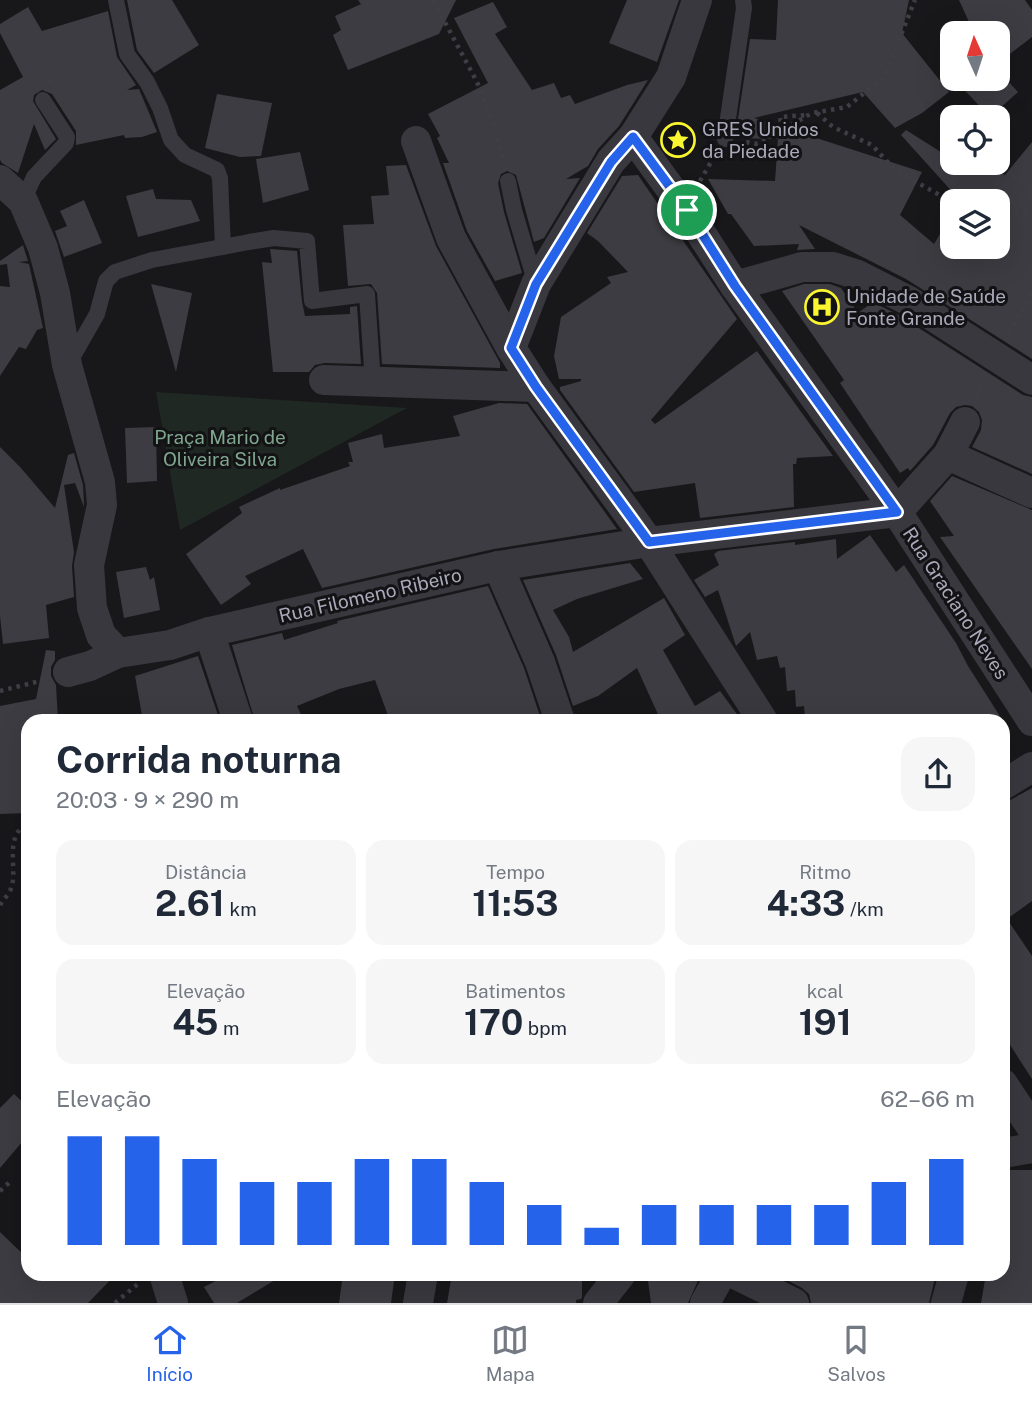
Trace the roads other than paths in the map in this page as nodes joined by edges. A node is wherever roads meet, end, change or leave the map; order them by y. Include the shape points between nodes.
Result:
1 (116, 0) edge
2 (697, 0) edge
3 (743, 0) edge
4 (43, 100) dead end
5 (633, 137) junction
6 (724, 139) road end
7 (416, 141) dead end
8 (0, 180) edge
9 (508, 181) road end
10 (23, 201) junction
11 (223, 247) junction
12 (536, 284) junction
13 (735, 286) junction
14 (511, 348) junction
15 (67, 365) junction
16 (324, 380) dead end
17 (1032, 380) edge
18 (373, 383) junction
19 (536, 387) junction
20 (965, 422) road end
21 (948, 455) junction
22 (1032, 493) edge
23 (897, 512) junction
24 (649, 542) junction
25 (498, 566) junction
26 (208, 632) junction
27 (109, 644) junction
28 (68, 672) road end
29 (236, 714) edge
30 (558, 714) edge
31 (759, 714) edge
32 (1032, 721) edge
33 (1032, 767) edge
34 (1010, 781) edge
35 (1010, 1095) edge
36 (1032, 1128) edge
37 (1032, 1148) edge
38 (1010, 1152) edge
39 (156, 1281) edge
40 (616, 1281) edge
41 (624, 1281) edge
42 (717, 1281) edge
43 (749, 1281) edge
44 (952, 1281) edge
45 (173, 1303) edge
46 (598, 1303) edge
47 (629, 1303) edge
48 (705, 1303) edge
49 (794, 1303) edge
50 (946, 1303) edge

1 - 11 lane via 127,54 147,82 171,140 185,155 217,170
2 - 5 street via 671,77
3 - 6 lane
4 - 10 lane via 67,137 34,177
5 - 12 street via 611,162
5 - 13 street, Rua Graciano Neves
7 - 14 street via 451,238
8 - 10 street
9 - 12 lane
10 - 15 street via 43,247 60,312
11 - 15 lane via 115,272 106,281 97,314
11 - 18 lane via 274,238 307,241 312,301 368,294
12 - 14 street
13 - 17 street via 802,267 833,267 909,301
13 - 23 street, Rua Graciano Neves
14 - 19 street
15 - 27 street via 100,482 102,505 89,565 92,608
16 - 18 street
18 - 19 street
19 - 24 street
20 - 21 street
21 - 22 street
21 - 23 street
23 - 24 street, Rua Filomeno Ribeiro
23 - 32 street, Rua Graciano Neves
24 - 25 street, Rua Filomeno Ribeiro
24 - 31 street
25 - 26 street, Rua Filomeno Ribeiro
25 - 30 street
26 - 27 street, Rua Filomeno Ribeiro via 170,645
26 - 29 street
27 - 28 street, Rua Filomeno Ribeiro via 90,666
33 - 34 street
35 - 36 street
37 - 38 street
39 - 45 street
40 - 46 street
41 - 47 street
42 - 48 street
43 - 49 street
44 - 50 street

